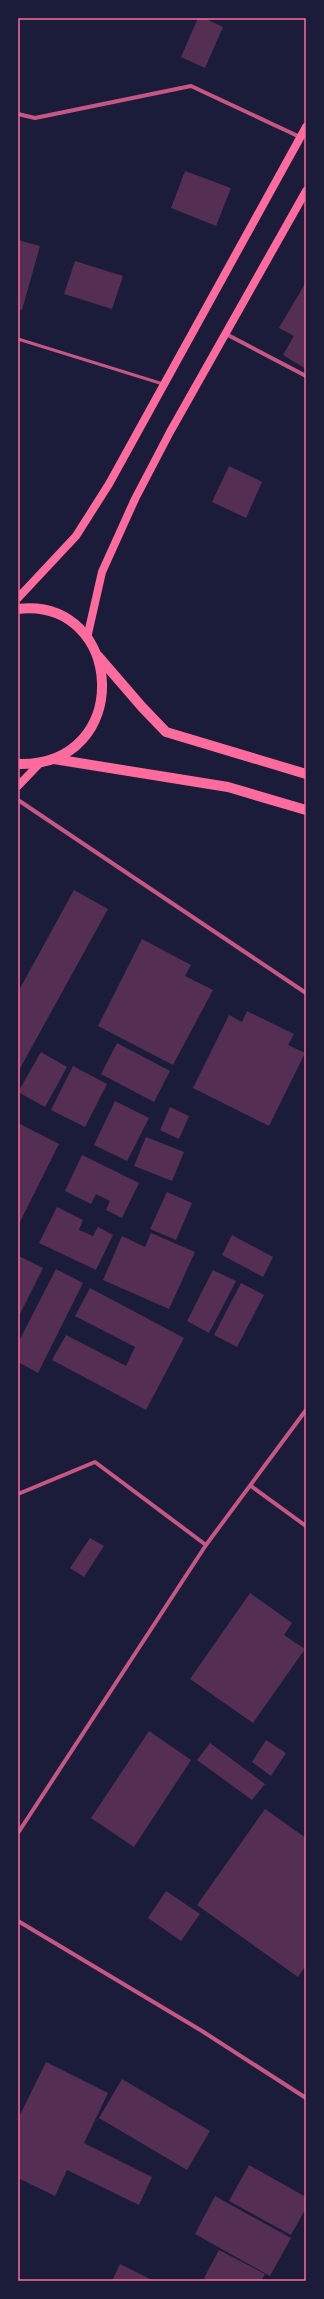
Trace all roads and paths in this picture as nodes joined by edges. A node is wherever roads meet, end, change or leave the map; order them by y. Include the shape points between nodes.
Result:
1 (18, 114) edge
2 (306, 127) edge
3 (301, 137) junction
4 (306, 191) edge
5 (226, 334) junction
6 (18, 339) edge
7 (306, 376) edge
8 (162, 384) junction
9 (18, 598) edge
10 (18, 609) edge
11 (87, 638) junction
12 (97, 654) junction
13 (54, 759) junction
14 (40, 763) junction
15 (18, 764) edge
16 (306, 774) edge
17 (18, 786) edge
18 (18, 800) edge
19 (306, 810) edge
20 (306, 993) edge
21 (306, 1410) edge
22 (251, 1486) junction
23 (18, 1494) edge
24 (306, 1526) edge
25 (206, 1545) junction
26 (18, 1833) edge
27 (18, 1921) edge
28 (306, 2098) edge

1 - 3 street via 35,118 191,86
2 - 3 main road
3 - 8 main road
4 - 5 main road
5 - 7 street
5 - 11 main road via 135,499 102,572
6 - 8 lane
8 - 9 main road via 109,484 76,536
10 - 11 main road via 42,610 59,616 75,625
11 - 12 main road
12 - 13 main road via 103,679 102,704 92,727 76,746
12 - 16 main road via 166,732
13 - 14 main road
13 - 19 main road via 228,787
14 - 15 main road
14 - 17 main road
18 - 20 street
21 - 22 street
22 - 24 street
22 - 25 street
23 - 25 street via 95,1462
25 - 26 street
27 - 28 street via 202,2031

